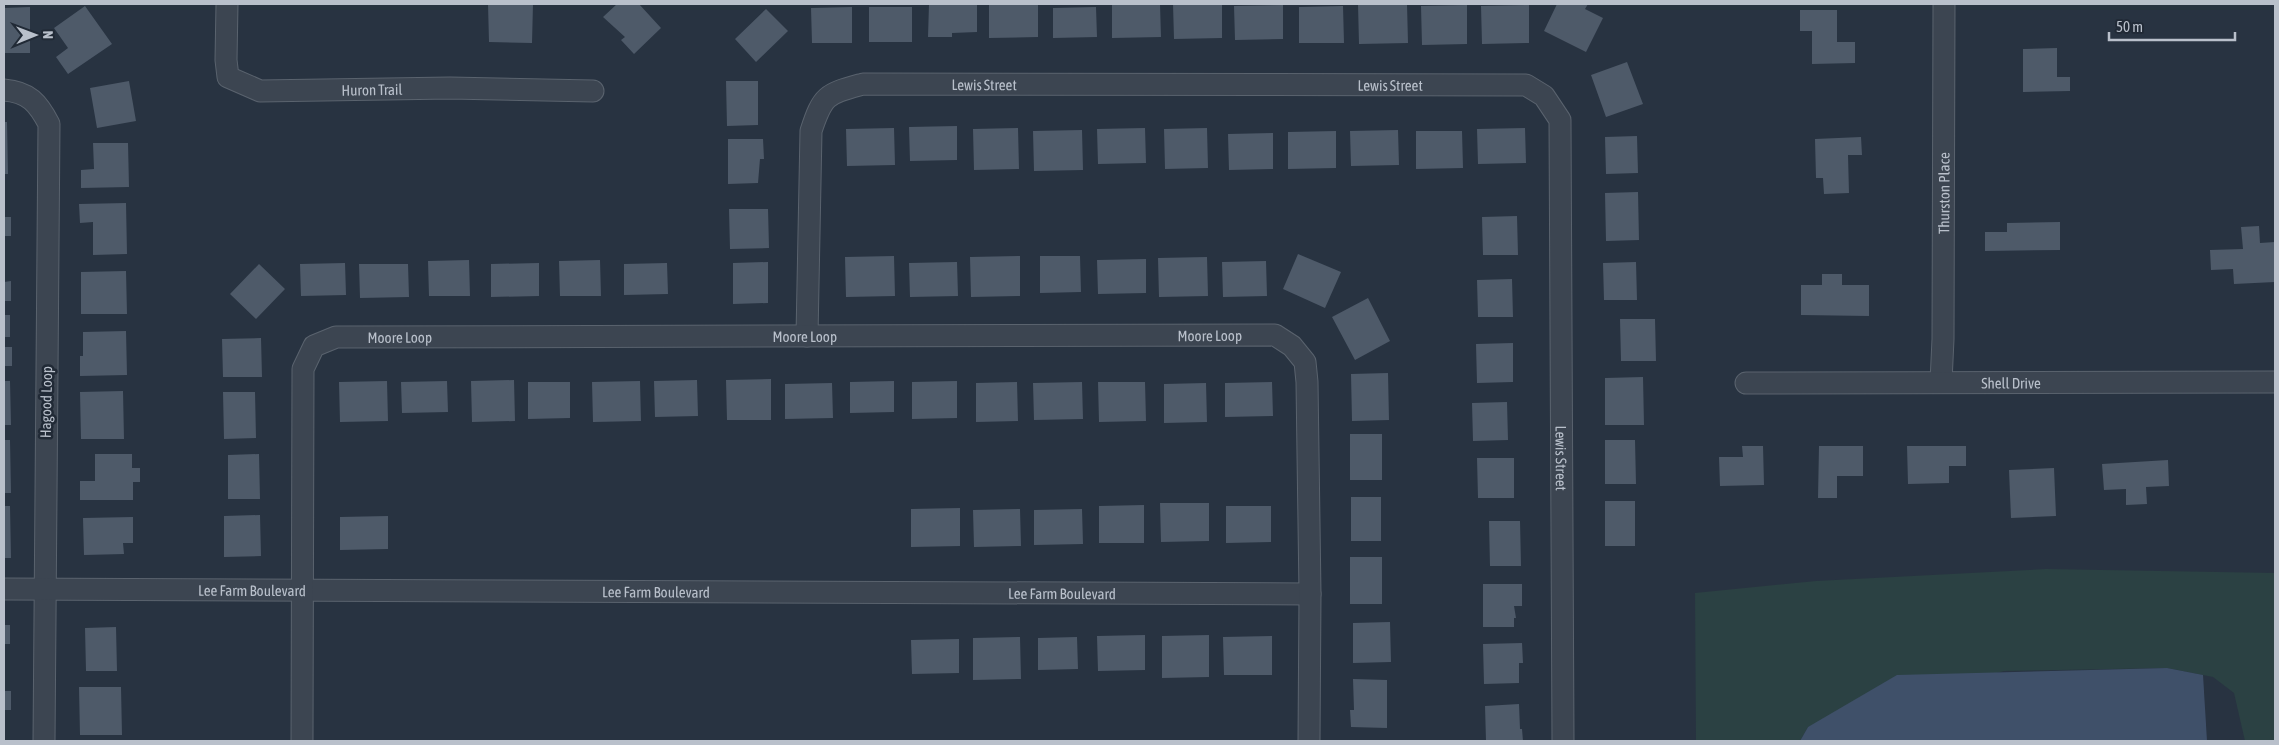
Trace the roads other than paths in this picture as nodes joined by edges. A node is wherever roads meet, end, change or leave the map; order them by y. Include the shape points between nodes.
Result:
1 (227, 4) edge
2 (1944, 4) edge
3 (4, 90) edge
4 (593, 92) dead end
5 (807, 336) junction
6 (1941, 382) junction
7 (2275, 382) edge
8 (1746, 383) dead end
9 (4, 589) edge
10 (44, 589) junction
11 (303, 590) junction
12 (1310, 594) junction
13 (44, 741) edge
14 (302, 741) edge
15 (1310, 741) edge
16 (1563, 741) edge

1 - 4 street, Huron Trail via 228,77 260,92 450,88
2 - 6 street, Thurston Place
3 - 10 street, Hagood Loop via 15,91 38,104 49,124
5 - 11 street, Moore Loop via 336,337 314,346 303,368
5 - 12 street, Moore Loop via 1275,335 1292,346 1305,362
5 - 16 street, Lewis Street via 811,131 820,105 836,92 863,84 1526,85 1544,96 1560,120
6 - 7 street, Shell Drive
6 - 8 street, Shell Drive
9 - 10 street, Lee Farm Boulevard
10 - 11 street, Lee Farm Boulevard
10 - 13 street, Hagood Loop
11 - 12 street, Lee Farm Boulevard
11 - 14 street, Moore Loop
12 - 15 street, Moore Loop

